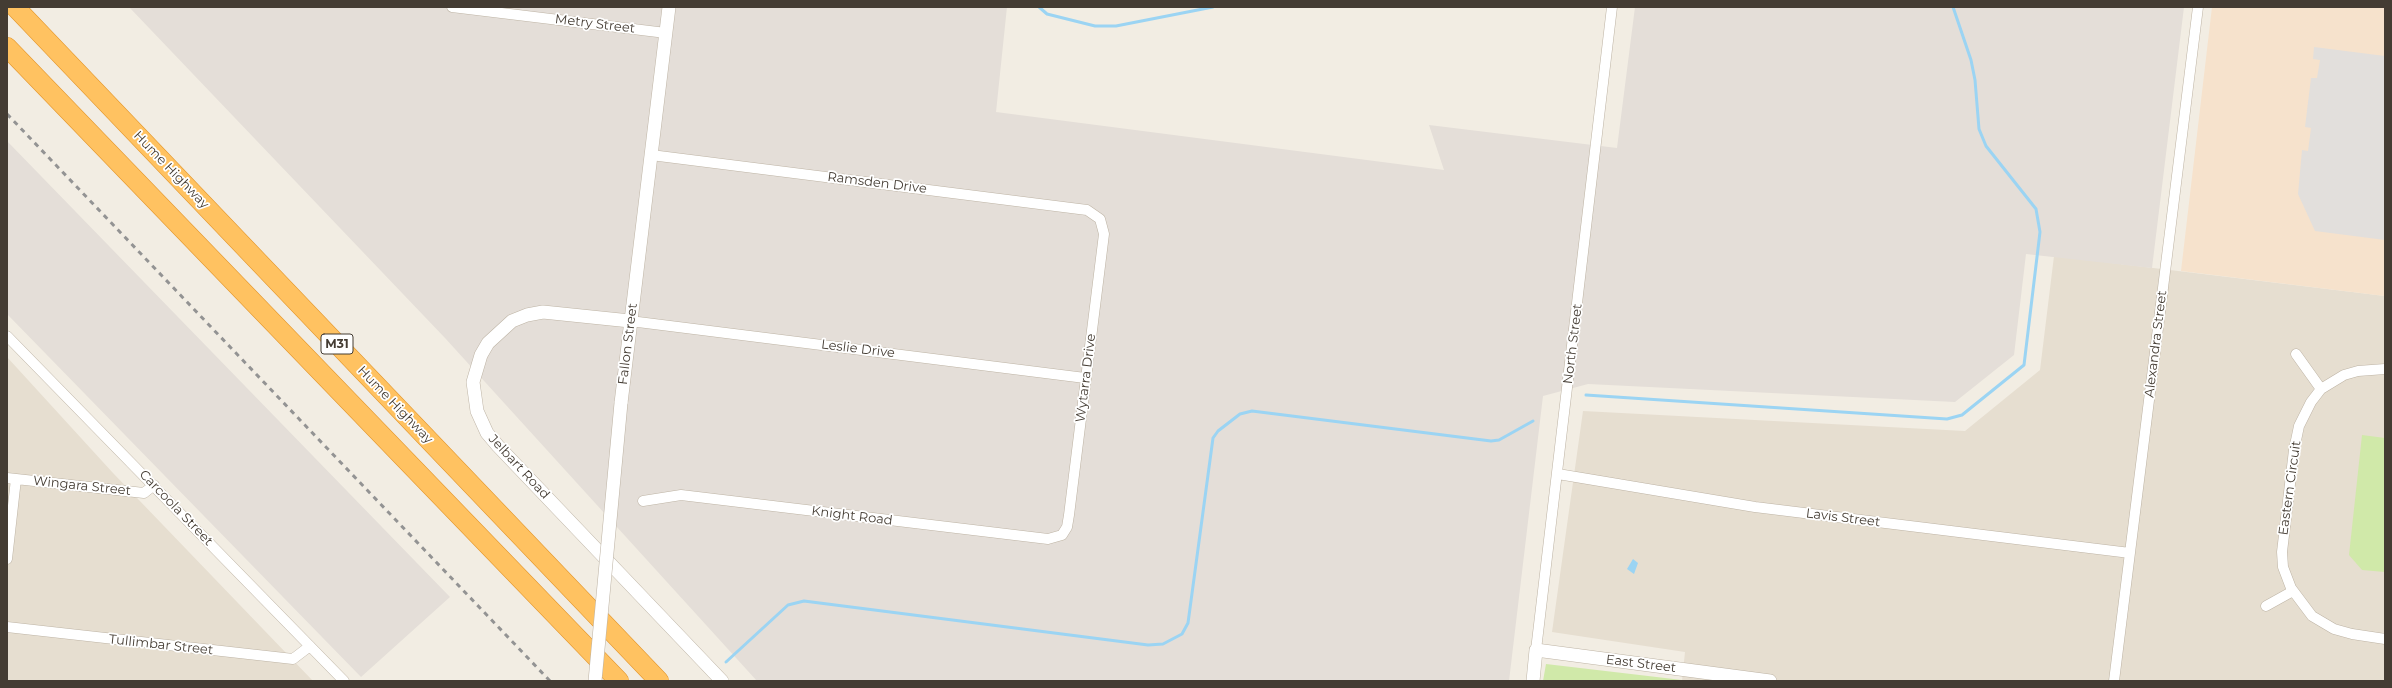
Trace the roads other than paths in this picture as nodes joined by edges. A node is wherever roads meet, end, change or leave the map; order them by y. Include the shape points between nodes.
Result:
1 (15, 7) edge
2 (452, 7) edge
3 (670, 7) edge
4 (1612, 7) edge
5 (2198, 7) edge
6 (666, 32) junction
7 (7, 47) edge
8 (651, 155) junction
9 (1100, 219) joint
10 (630, 321) junction
11 (7, 336) edge
12 (2296, 354) dead end
13 (2385, 369) edge
14 (1085, 378) junction
15 (2321, 389) junction
16 (1558, 474) junction
17 (12, 479) edge
18 (154, 485) junction
19 (643, 501) dead end
20 (1062, 535) joint
21 (2130, 553) junction
22 (7, 560) edge
23 (2293, 591) junction
24 (2266, 606) dead end
25 (7, 627) edge
26 (2385, 639) edge
27 (310, 646) junction
28 (1536, 650) junction
29 (344, 681) edge
30 (595, 681) edge
31 (619, 681) edge
32 (658, 681) edge
33 (722, 681) edge
34 (1532, 681) edge
35 (1770, 681) edge
36 (2114, 681) edge

1 - 32 highway, Hume Highway / M31
2 - 6 street, Metry Street
3 - 6 street, Fallon Street
4 - 16 street, North Street
5 - 21 street, Alexandra Street
6 - 8 street, Fallon Street
7 - 31 highway, M31
8 - 9 street, Ramsden Drive via 1087,210
8 - 10 street, Fallon Street
9 - 14 street, Wytarra Drive via 1104,234
10 - 14 street, Leslie Drive
10 - 30 street, Fallon Street, bridge
10 - 33 street, Jelbart Road via 543,312 512,321 492,339 481,355 473,382 476,411 487,433 503,451
11 - 18 street, Carcoola Street
12 - 15 street
13 - 15 street, Eastern Circuit via 2344,375
14 - 20 street, Wytarra Drive via 1069,515 1067,527
15 - 23 street, Eastern Circuit via 2299,426 2294,450 2282,552 2283,567
16 - 21 street, Lavis Street via 1756,507
16 - 28 street, North Street
17 - 18 street, Wingara Street via 144,493
17 - 22 street
18 - 27 street, Carcoola Street
19 - 20 street, Knight Road via 681,495 1048,539
21 - 36 street, Alexandra Street
23 - 24 street
23 - 26 street, Eastern Circuit via 2312,616 2326,626 2352,634
25 - 27 street, Tullimbar Street via 293,659
27 - 29 street, Carcoola Street
28 - 34 street, North Street
28 - 35 street, East Street

